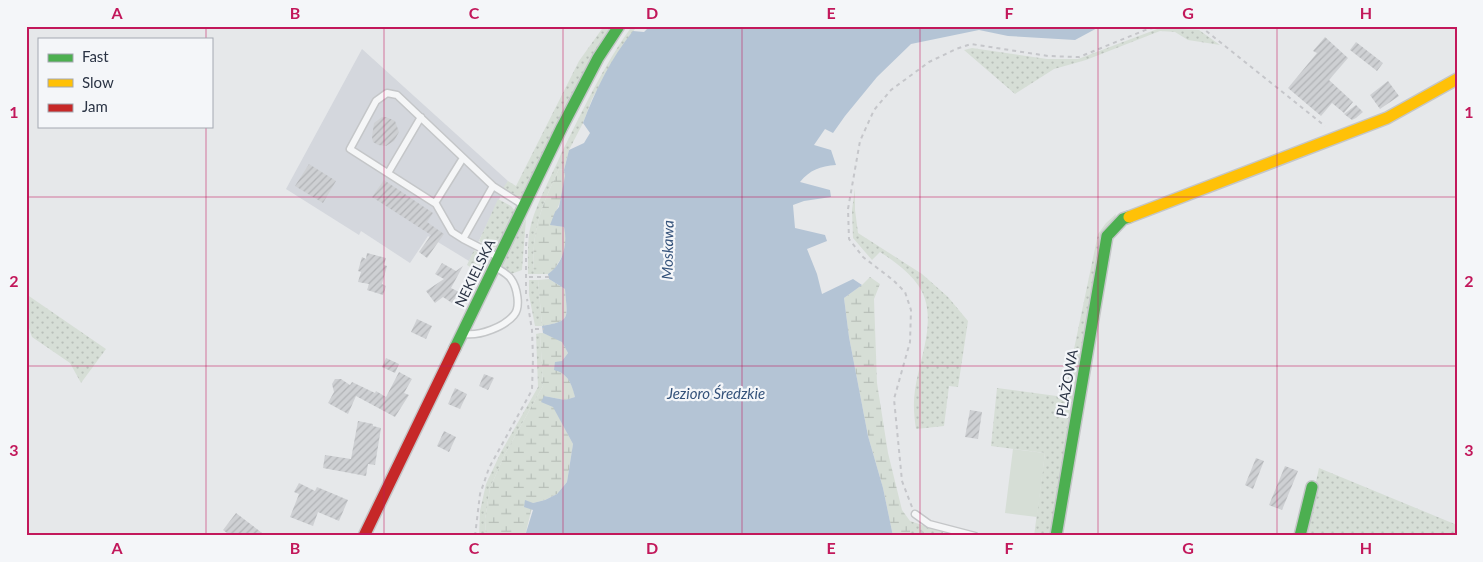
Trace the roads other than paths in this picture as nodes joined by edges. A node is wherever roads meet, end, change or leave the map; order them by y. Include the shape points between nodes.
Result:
1 (619, 26) edge
2 (1457, 79) edge
3 (421, 118) junction
4 (463, 158) junction
5 (388, 173) junction
6 (493, 186) junction
7 (435, 203) junction
8 (523, 206) junction
9 (463, 239) junction
10 (497, 262) junction
11 (462, 334) junction
12 (1312, 487) dead end
13 (915, 514) road end
14 (972, 535) edge
15 (364, 536) edge
16 (1056, 536) edge
17 (1300, 536) edge

1 - 8 street, NEKIELSKA via 598,58
2 - 16 street, PLAŻOWA via 1387,118 1123,219 1107,236
3 - 4 lane
3 - 5 lane
3 - 5 lane via 397,95 387,93 376,101 350,149
4 - 6 lane
4 - 7 lane
5 - 7 lane
6 - 8 lane
6 - 9 lane
7 - 9 lane via 452,232
8 - 10 street, NEKIELSKA
9 - 10 lane
10 - 11 street, NEKIELSKA
10 - 11 lane via 511,278 518,302 514,315 484,333
11 - 15 street, NEKIELSKA
12 - 17 street
13 - 14 lane via 929,524

